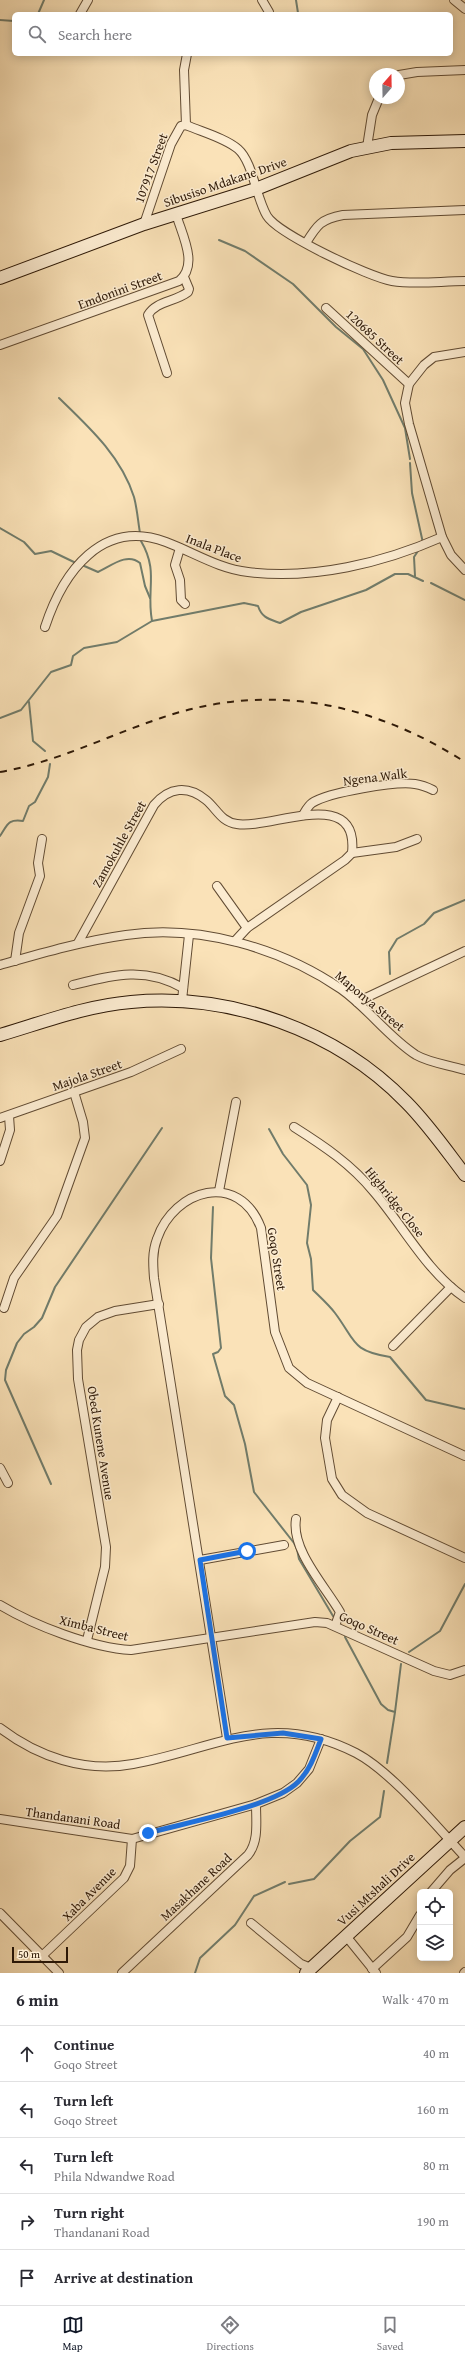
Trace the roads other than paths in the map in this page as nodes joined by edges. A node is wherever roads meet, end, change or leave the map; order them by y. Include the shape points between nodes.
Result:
1 (88, 0) edge
2 (262, 0) edge
3 (454, 0) edge
4 (465, 9) edge
5 (81, 12) edge
6 (269, 12) dead end
7 (187, 56) edge
8 (465, 70) edge
9 (405, 75) edge
10 (377, 104) edge
11 (186, 125) junction
12 (465, 141) edge
13 (367, 147) junction
14 (256, 187) junction
15 (465, 210) edge
16 (176, 214) junction
17 (144, 224) junction
18 (306, 243) junction
19 (184, 277) junction
20 (0, 278) edge
21 (465, 281) edge
22 (326, 308) dead end
23 (0, 345) edge
24 (465, 352) edge
25 (167, 373) dead end
26 (409, 384) junction
27 (442, 537) junction
28 (180, 548) junction
29 (465, 570) edge
30 (185, 604) dead end
31 (45, 627) dead end
32 (433, 790) dead end
33 (303, 815) junction
34 (42, 839) dead end
35 (417, 839) dead end
36 (352, 853) junction
37 (217, 886) dead end
38 (247, 928) junction
39 (189, 935) junction
40 (235, 941) junction
41 (78, 943) junction
42 (465, 951) edge
43 (15, 961) junction
44 (0, 965) edge
45 (73, 985) dead end
46 (183, 988) junction
47 (182, 1000) junction
48 (357, 1002) junction
49 (0, 1035) edge
50 (181, 1049) dead end
51 (465, 1070) edge
52 (74, 1092) junction
53 (236, 1102) dead end
54 (9, 1116) junction
55 (0, 1118) edge
56 (294, 1127) dead end
57 (0, 1161) edge
58 (465, 1175) edge
59 (219, 1191) junction
60 (451, 1287) junction
61 (465, 1298) edge
62 (159, 1304) junction
63 (4, 1308) dead end
64 (393, 1346) dead end
65 (338, 1397) junction
66 (465, 1456) edge
67 (0, 1468) edge
68 (8, 1483) dead end
69 (296, 1519) dead end
70 (284, 1545) dead end
71 (465, 1558) edge
72 (200, 1560) junction
73 (0, 1605) edge
74 (335, 1626) junction
75 (212, 1637) junction
76 (87, 1640) junction
77 (465, 1670) edge
78 (0, 1728) edge
79 (227, 1738) junction
80 (321, 1739) junction
81 (256, 1804) junction
82 (0, 1819) edge
83 (465, 1827) edge
84 (132, 1839) junction
85 (449, 1841) junction
86 (465, 1858) edge
87 (434, 1889) edge
88 (0, 1913) edge
89 (417, 1920) edge
90 (251, 1923) dead end
91 (346, 1936) junction
92 (43, 1955) junction
93 (309, 1971) edge
94 (374, 1971) edge
95 (59, 1973) edge
96 (122, 1973) edge

1 - 5 street
2 - 6 street
3 - 4 street
7 - 11 street, 107917 Street via 184,70
8 - 9 street
10 - 13 street via 372,115
11 - 14 street via 238,149
11 - 17 street, 107917 Street via 181,126 170,144
12 - 13 street, Sibusiso Mdakane Drive
13 - 14 street, Sibusiso Mdakane Drive
14 - 16 street, Sibusiso Mdakane Drive
14 - 18 street via 272,222
15 - 18 street via 342,215 319,224
16 - 17 street, Sibusiso Mdakane Drive
16 - 19 street via 189,256 189,267
17 - 20 street, Sibusiso Mdakane Drive
18 - 21 street via 366,273 385,279 400,282
19 - 23 street, Emdonini Street via 131,300
19 - 25 street via 188,292 151,309 148,315
22 - 26 street, 120685 Street
24 - 26 street via 434,357 417,372
26 - 27 street via 405,403 409,424
27 - 28 street, Inala Place via 414,550 338,569 290,574 240,571
27 - 29 street via 452,555
28 - 30 street via 176,565 181,600
28 - 31 street, Inala Place via 152,537 140,536 127,535 106,542 84,557 71,574 59,592
32 - 33 street, Ngena Walk via 405,783 355,789 317,800 308,806
33 - 36 street, Zamokuhle Street via 323,814 342,820 351,836
33 - 41 street, Zamokuhle Street via 251,825 235,824 219,815 207,801 187,790 175,790 164,795 154,805
34 - 43 street via 38,863 40,881 19,933
35 - 36 street via 396,847
36 - 38 street
37 - 38 street
38 - 40 street
39 - 40 street, Maponya Street
39 - 41 street, Maponya Street via 160,932 128,934
39 - 46 street
40 - 48 street, Maponya Street via 310,970 343,990
41 - 43 street, Maponya Street
42 - 48 street
43 - 44 street, Maponya Street
45 - 46 street via 107,977 142,974 163,978
46 - 47 street
47 - 49 street via 131,1002 90,1008
47 - 58 street via 230,1007 273,1019 300,1029 347,1054 406,1101 424,1120
48 - 51 street, Maponya Street via 417,1055
50 - 52 street, Majola Street via 131,1072
52 - 54 street, Majola Street
52 - 63 street via 85,1138 57,1216 14,1278
53 - 59 street
54 - 55 street, Majola Street
54 - 57 street via 10,1130
56 - 60 street, Highridge Close via 348,1163 375,1192 407,1236
59 - 62 street via 186,1200 168,1217 163,1226 154,1252 154,1278
59 - 65 street, Goqo Street via 247,1205 258,1220 275,1332 285,1362 307,1383
60 - 61 street, Highridge Close
60 - 64 street
62 - 72 street
62 - 76 street, Obed Kunene Avenue via 115,1311 98,1317 86,1327 79,1340 78,1379 106,1547 105,1567
65 - 66 street, Goqo Street
65 - 71 street via 327,1420 325,1438 332,1479 342,1495 367,1513
67 - 68 street
69 - 74 street via 294,1530 304,1556 340,1612
70 - 72 street
72 - 75 street
73 - 76 street, Ximba Street via 32,1623
74 - 75 street, Goqo Street via 315,1622
74 - 77 street, Goqo Street via 434,1672 450,1675
75 - 76 street, Ximba Street via 131,1650
75 - 79 street
78 - 79 street via 34,1750 67,1762 101,1766 132,1764
79 - 80 street via 283,1733
80 - 81 street, Thandanani Road via 309,1769 297,1783 283,1793
80 - 85 street via 368,1761 396,1785
81 - 84 street, Thandanani Road
81 - 96 street, Masakhane Road via 256,1836 248,1855
82 - 84 street, Thandanani Road
83 - 85 street, Vusi Mtshali Drive
84 - 92 street, Xaba Avenue via 130,1866 124,1878
85 - 86 street
85 - 91 street, Vusi Mtshali Drive
86 - 87 street via 443,1877
88 - 92 street
89 - 94 street via 407,1937
90 - 93 street
91 - 93 street, Vusi Mtshali Drive
91 - 94 street
92 - 95 street

